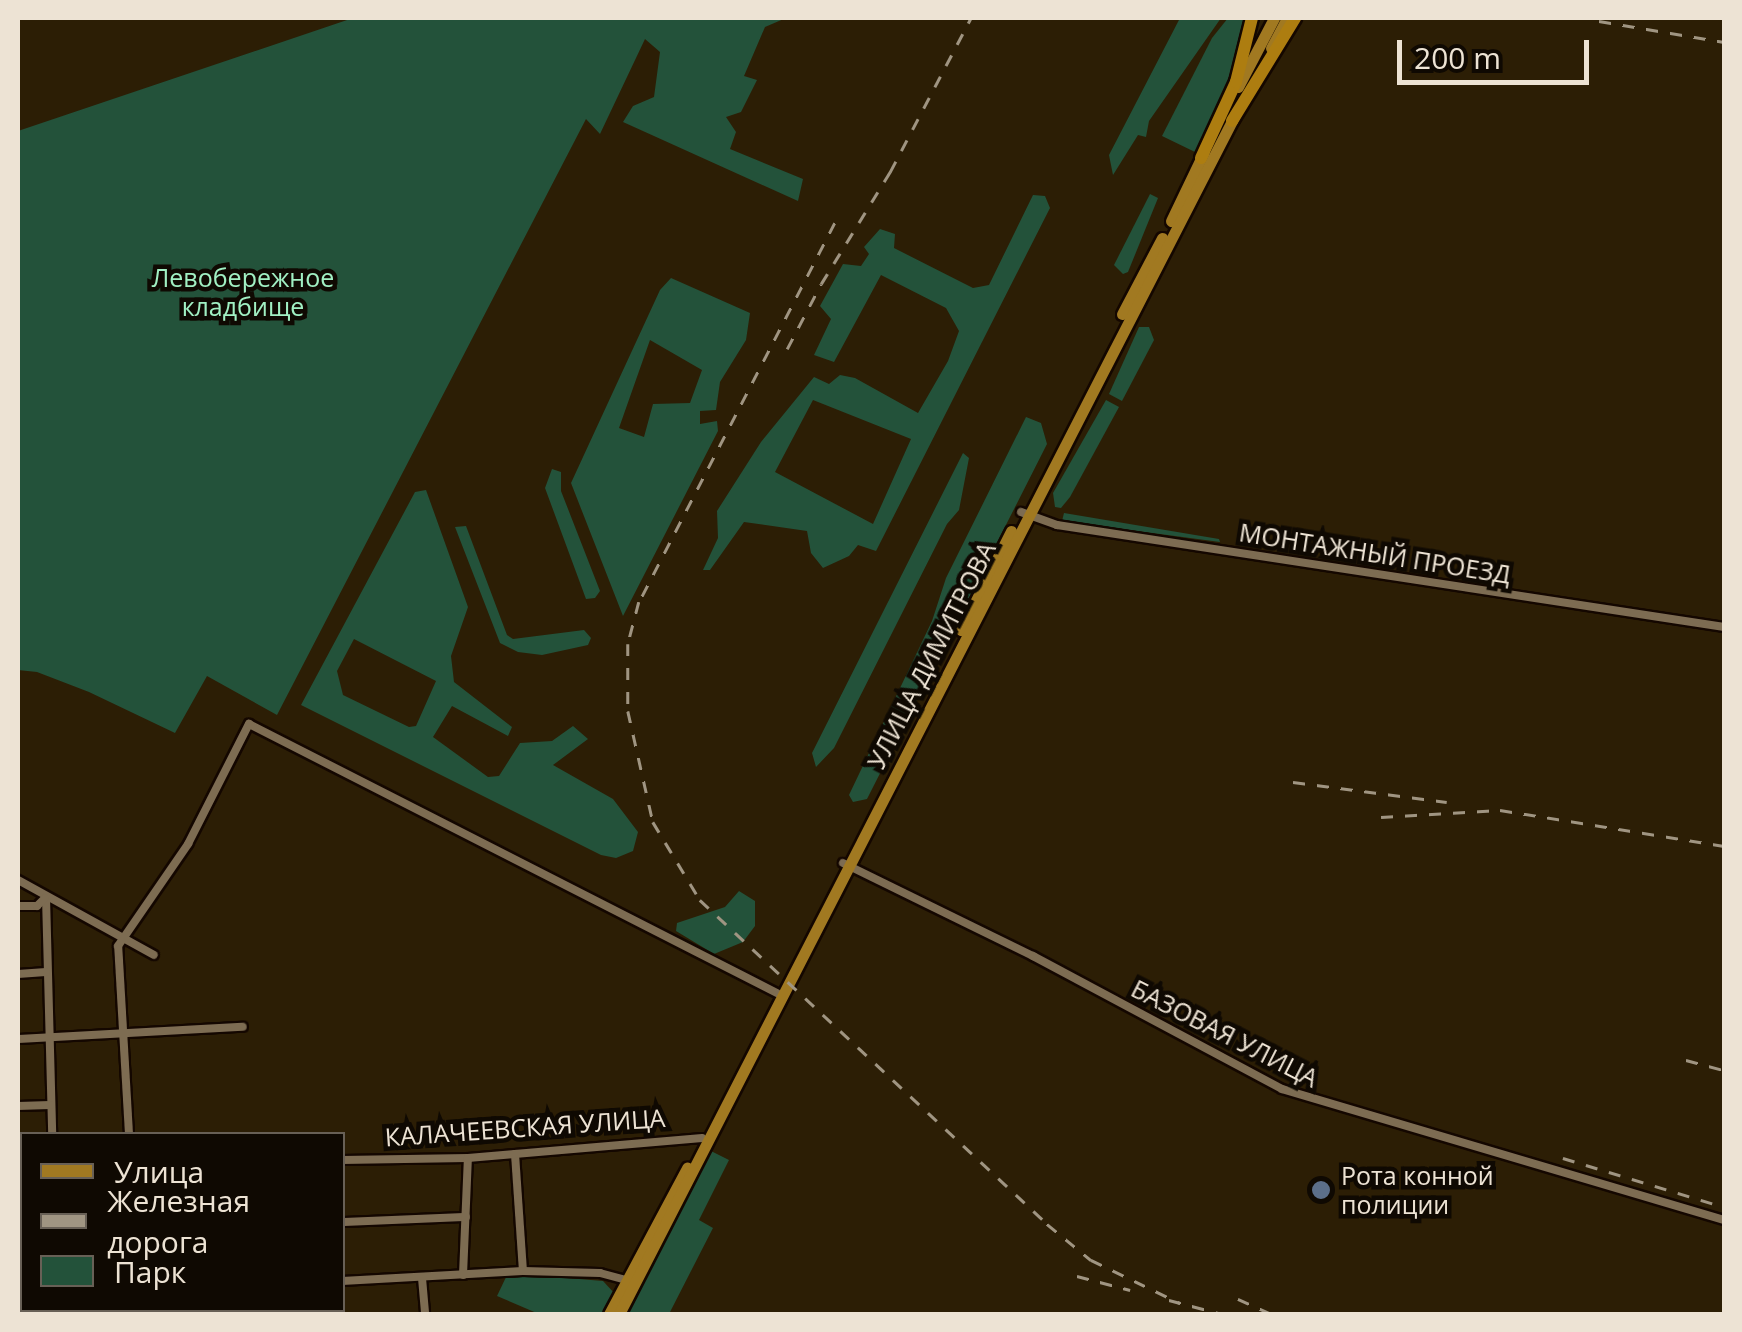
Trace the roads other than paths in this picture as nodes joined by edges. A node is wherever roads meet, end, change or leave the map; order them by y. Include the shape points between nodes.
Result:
1 (1252, 18) edge
2 (1274, 18) edge
3 (1286, 18) edge
4 (1295, 18) edge
5 (1232, 121) junction
6 (1201, 158) junction
7 (1024, 514) junction
8 (1724, 627) edge
9 (846, 864) junction
10 (18, 880) edge
11 (46, 897) junction
12 (18, 906) edge
13 (122, 939) junction
14 (154, 955) dead end
15 (46, 972) junction
16 (18, 974) edge
17 (776, 992) junction
18 (243, 1027) dead end
19 (120, 1035) junction
20 (50, 1038) junction
21 (18, 1039) edge
22 (50, 1105) junction
23 (18, 1106) edge
24 (52, 1132) edge
25 (129, 1132) edge
26 (706, 1139) junction
27 (515, 1154) junction
28 (468, 1158) junction
29 (345, 1160) edge
30 (466, 1217) junction
31 (1724, 1220) edge
32 (345, 1222) edge
33 (523, 1271) junction
34 (464, 1275) junction
35 (422, 1278) junction
36 (627, 1280) junction
37 (345, 1282) edge
38 (425, 1314) edge
39 (609, 1314) edge
40 (620, 1314) edge

1 - 6 highway via 1236,82
2 - 6 main road, УЛИЦА ДИМИТРОВА
3 - 5 main road, УЛИЦА ДИМИТРОВА
4 - 5 highway
5 - 7 main road, УЛИЦА ДИМИТРОВА
6 - 7 main road, УЛИЦА ДИМИТРОВА
7 - 8 street, МОНТАЖНЫЙ ПРОЕЗД via 1057,525
7 - 9 main road, УЛИЦА ДИМИТРОВА
9 - 17 main road, УЛИЦА ДИМИТРОВА
9 - 26 main road, УЛИЦА ДИМИТРОВА
9 - 31 street, БАЗОВАЯ УЛИЦА via 1282,1089
10 - 11 street
11 - 12 street via 36,906
11 - 13 street
11 - 15 street
13 - 14 street
13 - 17 street via 188,844 249,724
13 - 19 street via 116,954
15 - 16 street
15 - 20 street
17 - 26 main road, УЛИЦА ДИМИТРОВА
18 - 19 street
19 - 20 street
19 - 25 street
20 - 21 street
20 - 22 street
22 - 23 street
22 - 24 street
26 - 27 street, КАЛАЧЕЕВСКАЯ УЛИЦА
26 - 36 main road, УЛИЦА ДИМИТРОВА
26 - 40 main road, УЛИЦА ДИМИТРОВА
27 - 28 street, КАЛАЧЕЕВСКАЯ УЛИЦА
27 - 33 street
28 - 29 street, КАЛАЧЕЕВСКАЯ УЛИЦА
28 - 30 street
30 - 32 street
30 - 34 street
33 - 34 street
33 - 36 street
34 - 35 street
35 - 37 street
35 - 38 street
36 - 39 main road, УЛИЦА ДИМИТРОВА

